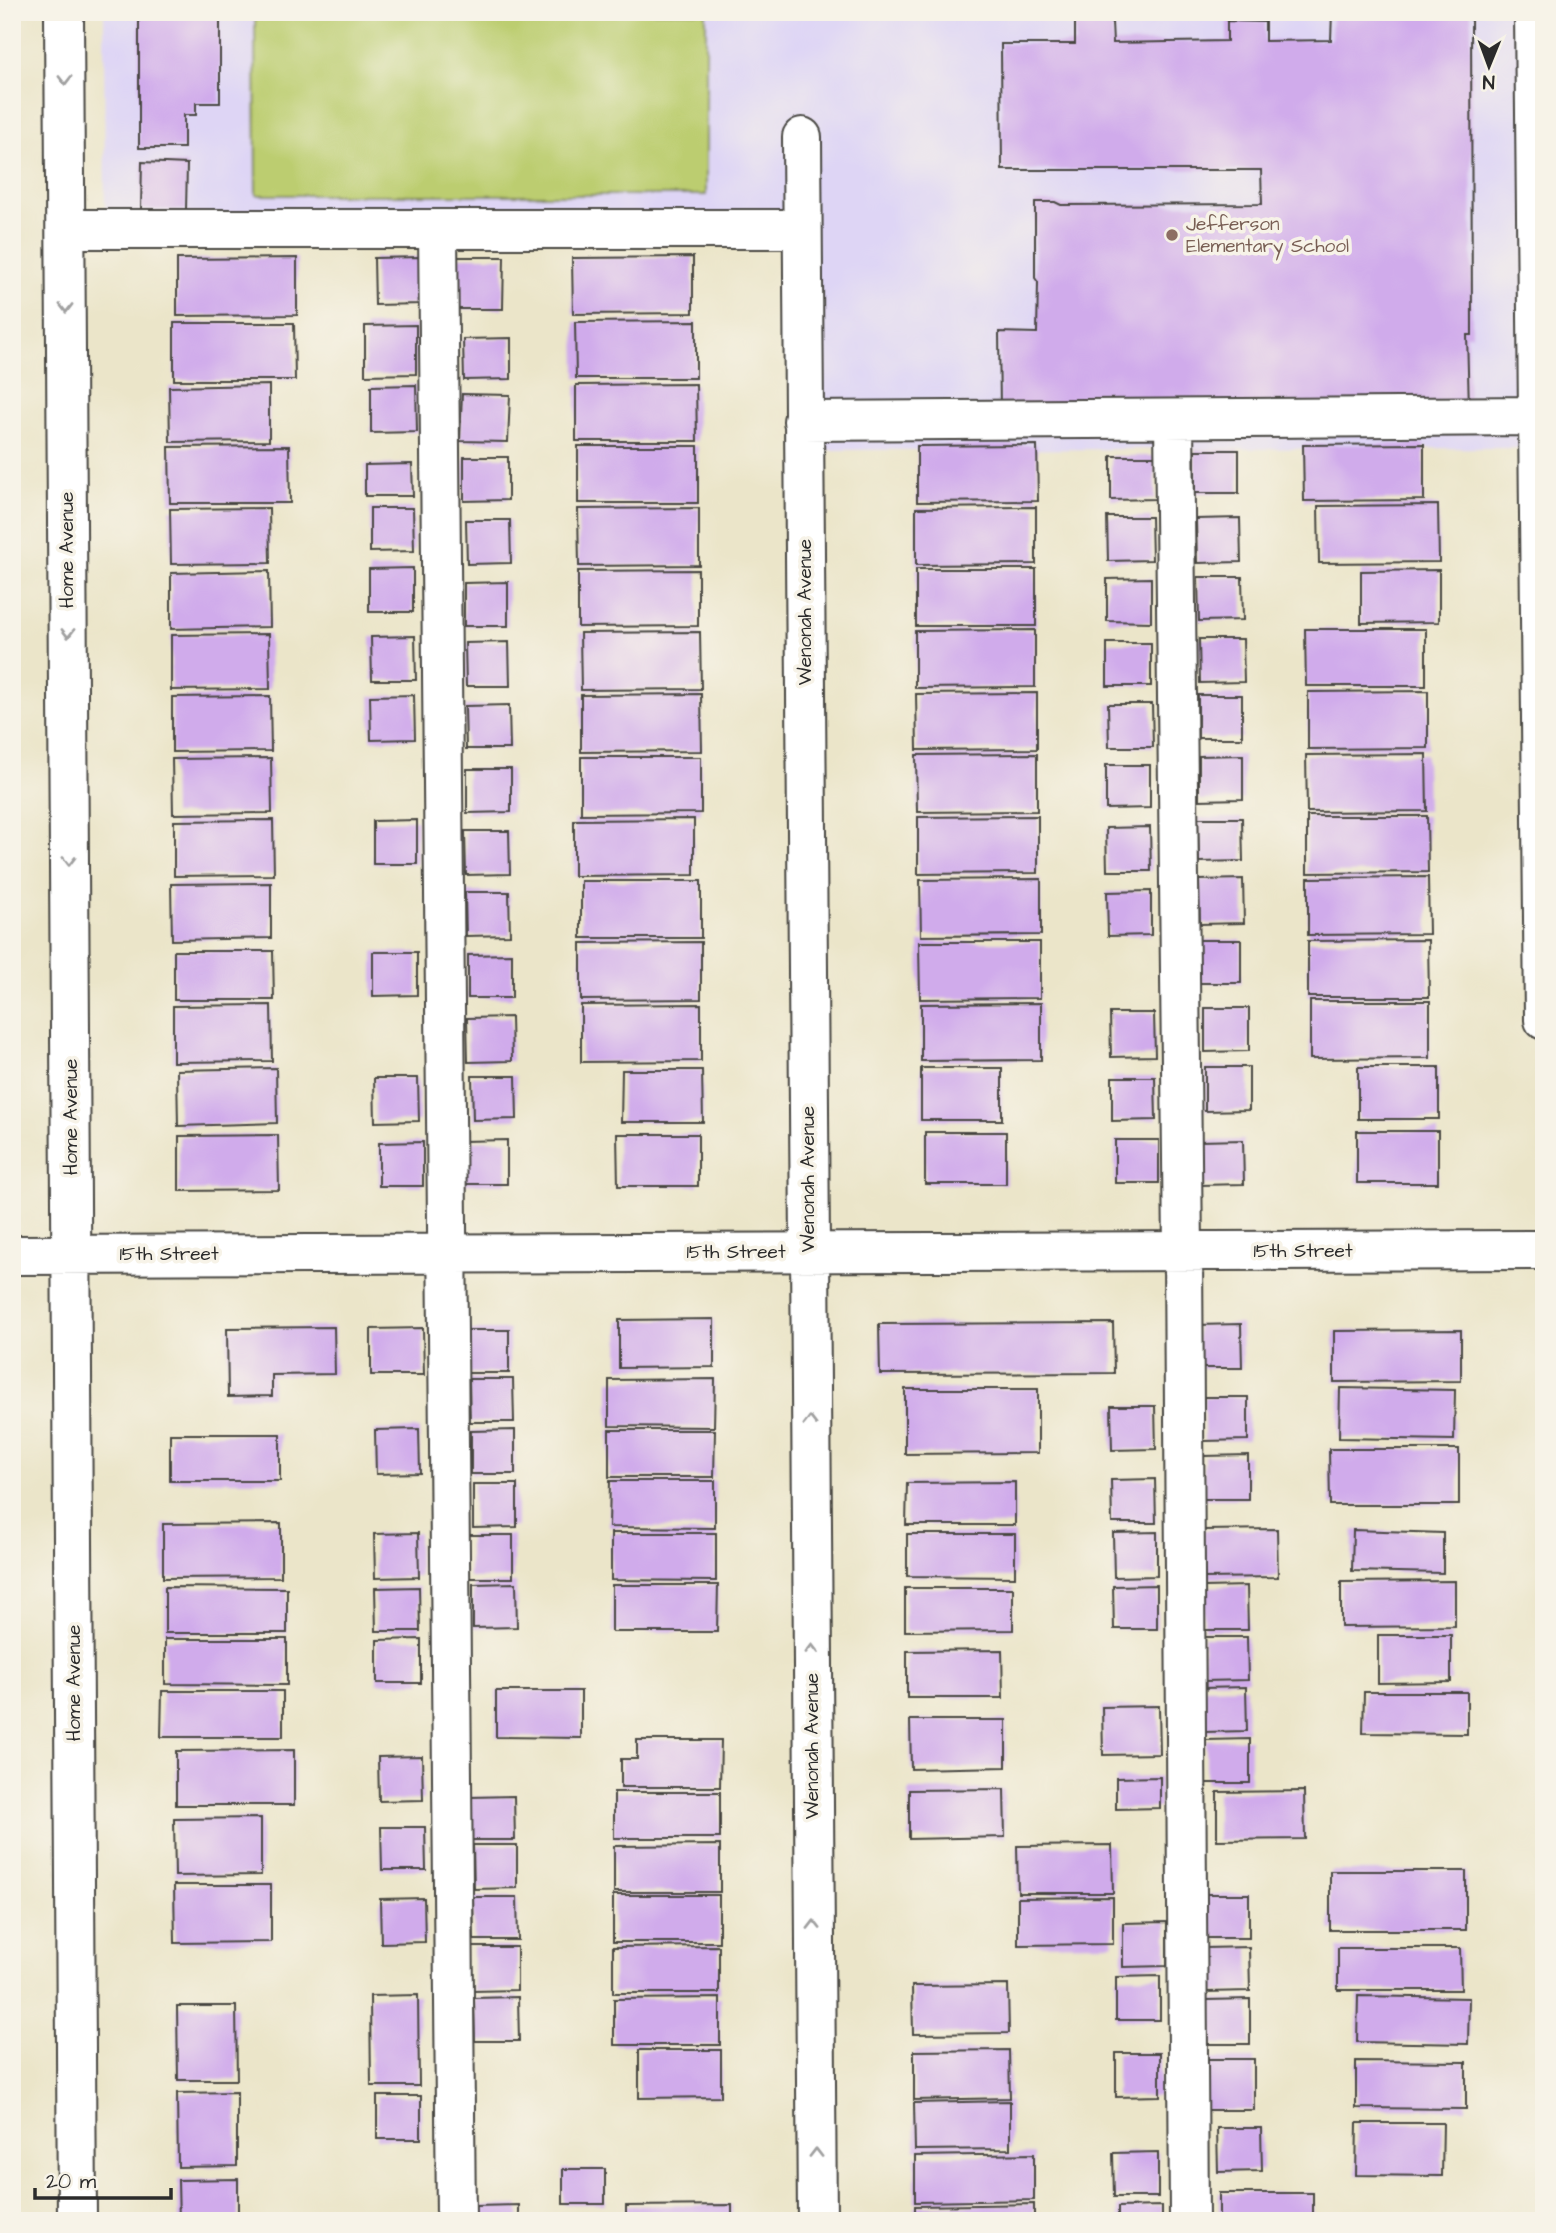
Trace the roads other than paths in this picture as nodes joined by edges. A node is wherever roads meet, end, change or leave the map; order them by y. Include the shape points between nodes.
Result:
1 (64, 12) edge
2 (1534, 12) edge
3 (802, 137) dead end
4 (65, 229) junction
5 (438, 229) junction
6 (802, 229) junction
7 (1540, 232) edge
8 (1538, 416) junction
9 (1174, 419) junction
10 (803, 421) junction
11 (1544, 1020) edge
12 (1544, 1250) edge
13 (1183, 1251) junction
14 (809, 1252) junction
15 (448, 1253) junction
16 (71, 1254) junction
17 (12, 1255) edge
18 (77, 2221) edge
19 (456, 2221) edge
20 (817, 2221) edge
21 (1189, 2221) edge

1 -> 4 street, Home Avenue
2 - 7 street
3 - 6 street, Wenonah Avenue
4 - 5 street
4 -> 16 street, Home Avenue
5 - 6 street
5 - 15 street
6 - 10 street, Wenonah Avenue
7 - 8 street
8 - 9 street
8 - 11 street
9 - 10 street
9 - 13 street
10 - 14 street, Wenonah Avenue
12 - 13 street, 15th Street
13 - 14 street, 15th Street
13 - 21 street
14 - 15 street, 15th Street
20 -> 14 street, Wenonah Avenue
15 - 16 street, 15th Street
15 - 19 street
16 - 17 street, 15th Street
16 - 18 street, Home Avenue

